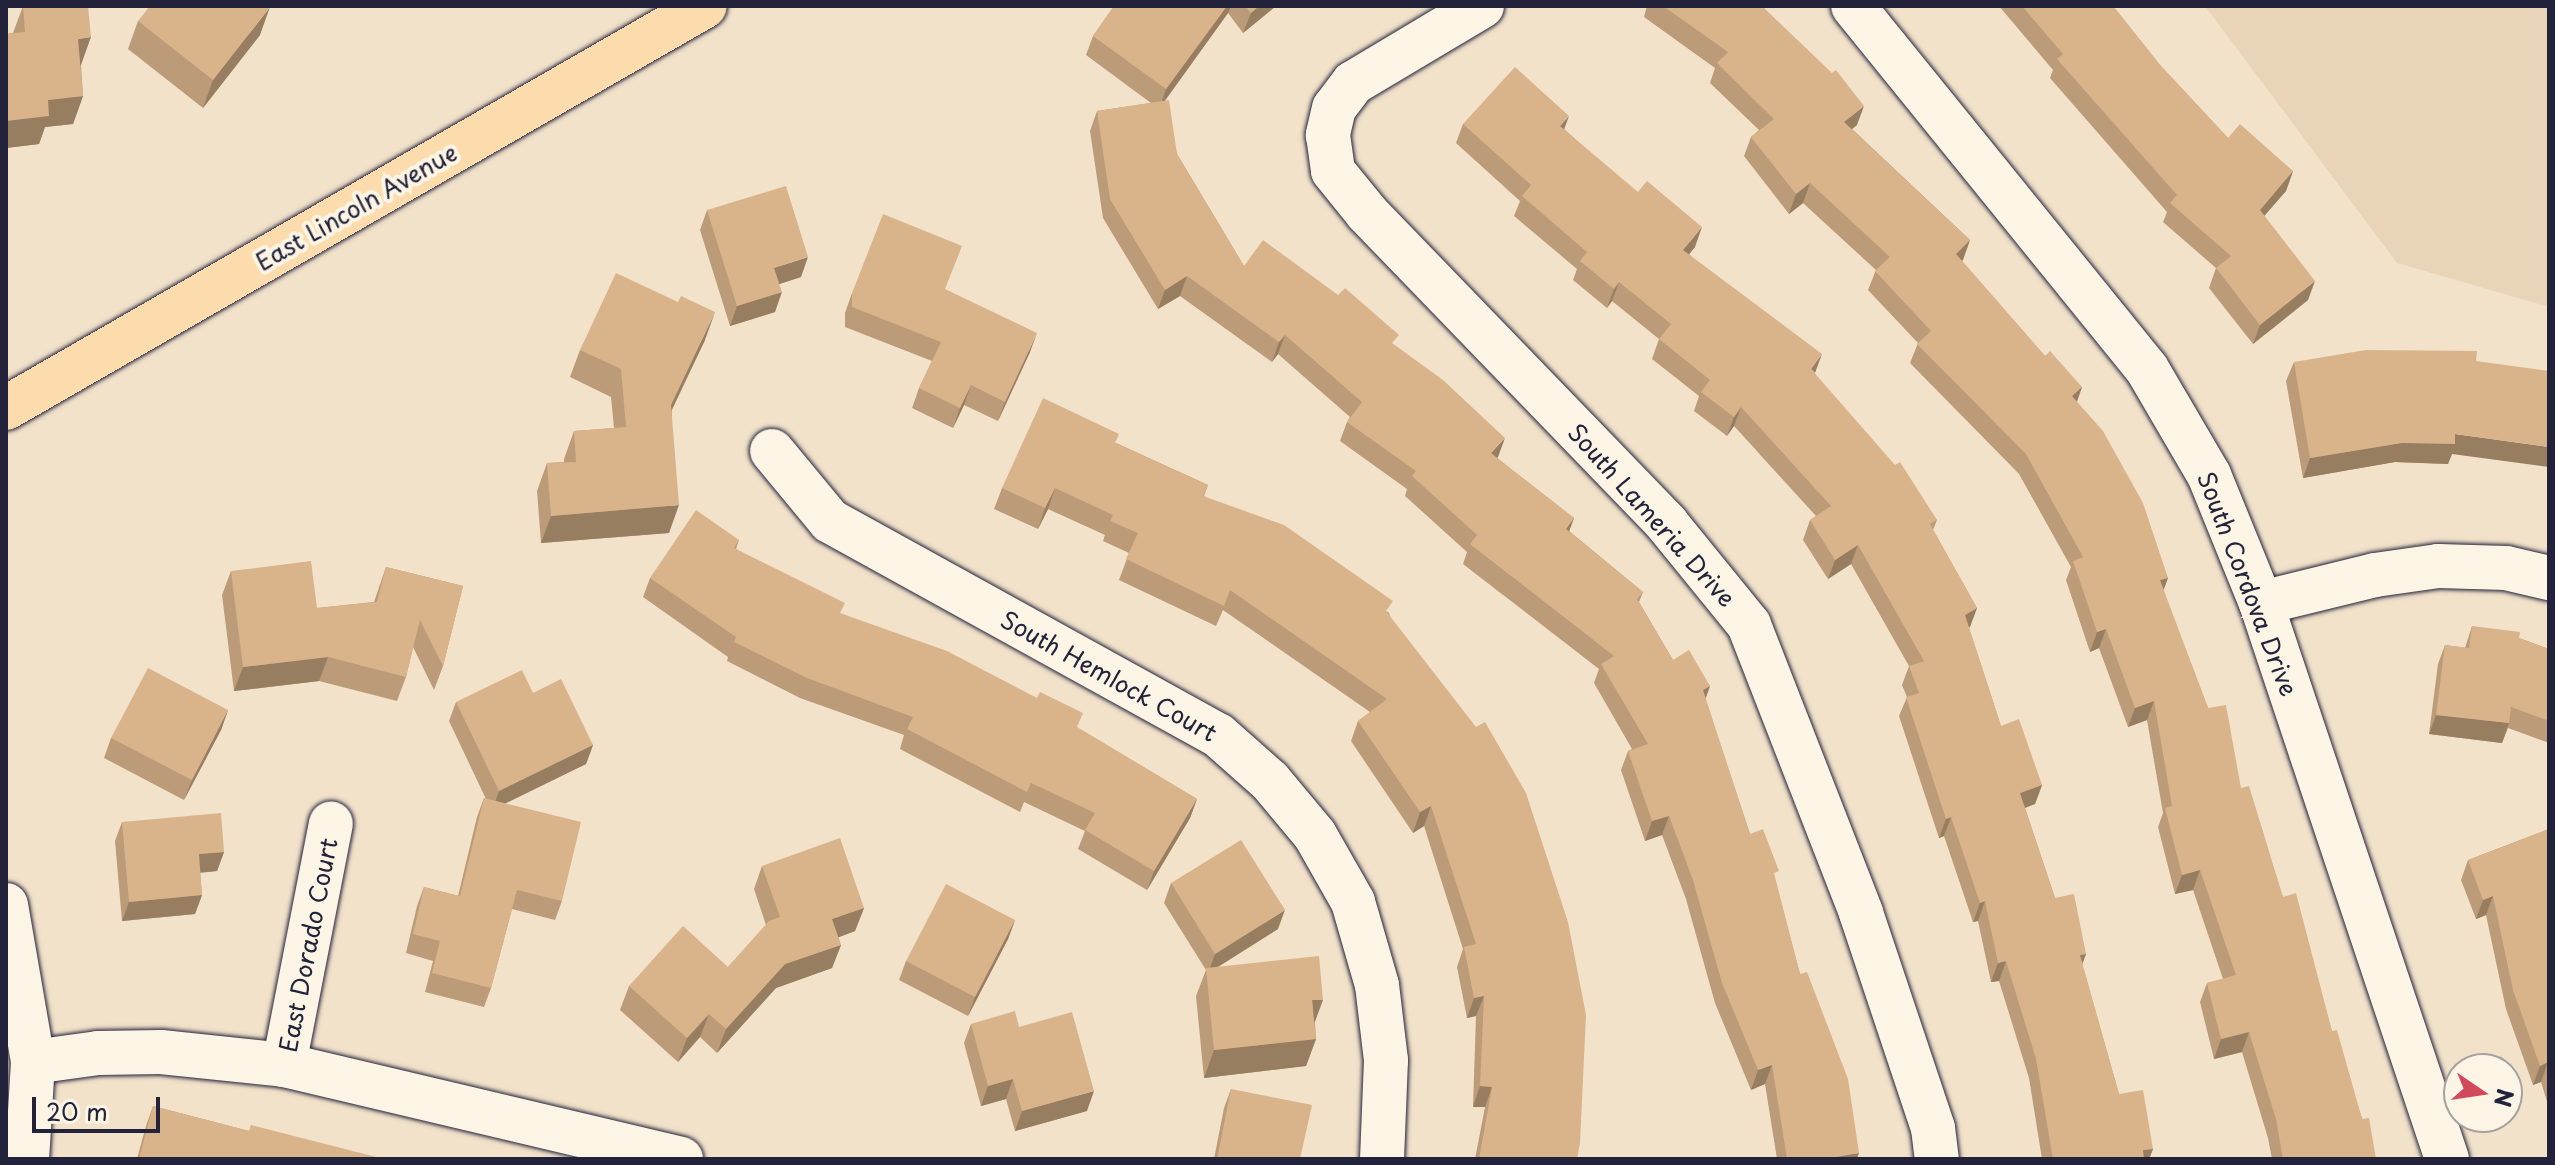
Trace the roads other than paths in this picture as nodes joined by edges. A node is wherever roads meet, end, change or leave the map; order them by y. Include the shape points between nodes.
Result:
1 (705, 6) edge
2 (1482, 6) edge
3 (1853, 6) edge
4 (6, 408) edge
5 (772, 451) dead end
6 (2549, 578) edge
7 (2261, 603) junction
8 (331, 824) dead end
9 (6, 905) edge
10 (33, 1062) junction
11 (284, 1065) junction
12 (27, 1159) edge
13 (681, 1159) edge
14 (1382, 1159) edge
15 (1937, 1159) edge
16 (2447, 1159) edge

1 - 4 main road, East Lincoln Avenue
2 - 15 street, South Lameria Drive via 1353,83 1334,108 1333,171 1367,213 1667,524 1749,625 1861,913 1933,1128
3 - 7 street, South Cordova Drive via 2147,369 2209,475
5 - 14 street, South Hemlock Court via 830,521 1218,735 1270,781 1315,835 1353,902 1377,985 1386,1060
6 - 7 street via 2506,568 2438,566 2375,575
7 - 16 street, South Cordova Drive
8 - 11 street, East Dorado Court
9 - 10 street
10 - 11 street via 161,1052
10 - 12 street
11 - 13 street

